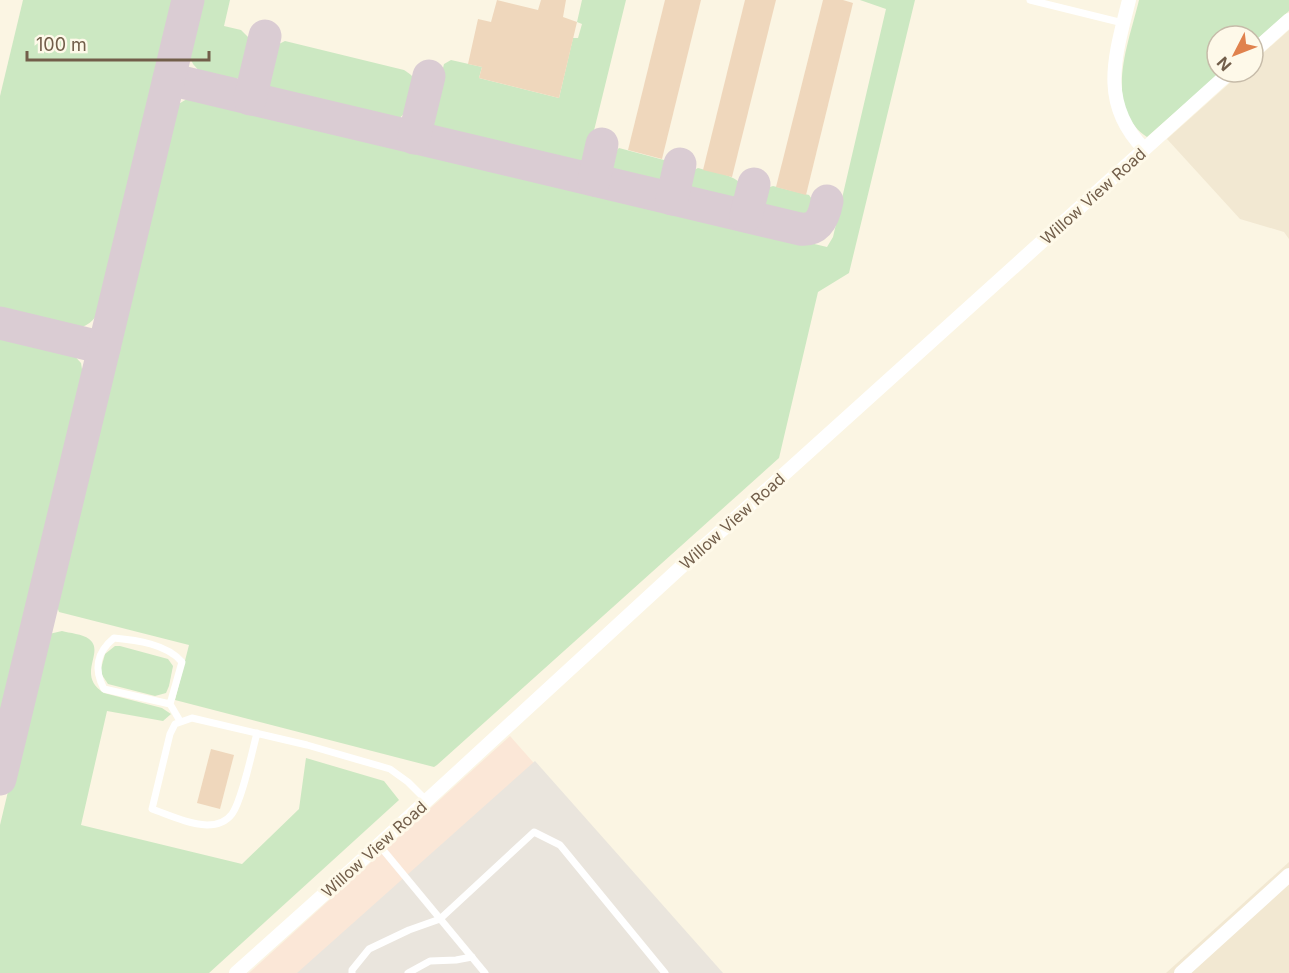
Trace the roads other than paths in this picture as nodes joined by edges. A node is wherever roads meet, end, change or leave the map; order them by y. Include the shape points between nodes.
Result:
1 (1030, 0) edge
2 (1129, 0) edge
3 (1289, 20) edge
4 (1123, 23) junction
5 (1265, 41) edge
6 (1217, 84) edge
7 (1144, 149) junction
8 (170, 704) junction
9 (180, 722) junction
10 (257, 733) junction
11 (426, 801) junction
12 (379, 845) junction
13 (1289, 875) edge
14 (430, 907) junction
15 (440, 919) junction
16 (428, 923) junction
17 (472, 957) junction
18 (236, 973) edge
19 (352, 973) edge
20 (408, 973) edge
21 (485, 973) edge
22 (665, 973) edge
23 (1181, 973) edge

1 - 4 lane
2 - 4 street
3 - 5 street
4 - 7 street via 1114,62 1114,91 1126,127
6 - 7 street, Willow View Road
7 - 11 street, Willow View Road
8 - 8 lane via 104,688 98,662 103,647 114,638 132,639 174,652 182,662
8 - 9 lane
9 - 10 lane via 192,718
9 - 10 lane via 170,734 152,809 200,825 217,824 231,816
10 - 11 lane via 390,769
11 - 12 street, Willow View Road
12 - 14 lane
12 - 18 street, Willow View Road
13 - 23 street
14 - 15 lane
14 - 16 lane
15 - 16 lane
15 - 17 lane
15 - 22 lane via 534,832 560,844
16 - 19 lane via 369,950
17 - 20 lane via 430,961
17 - 21 lane

